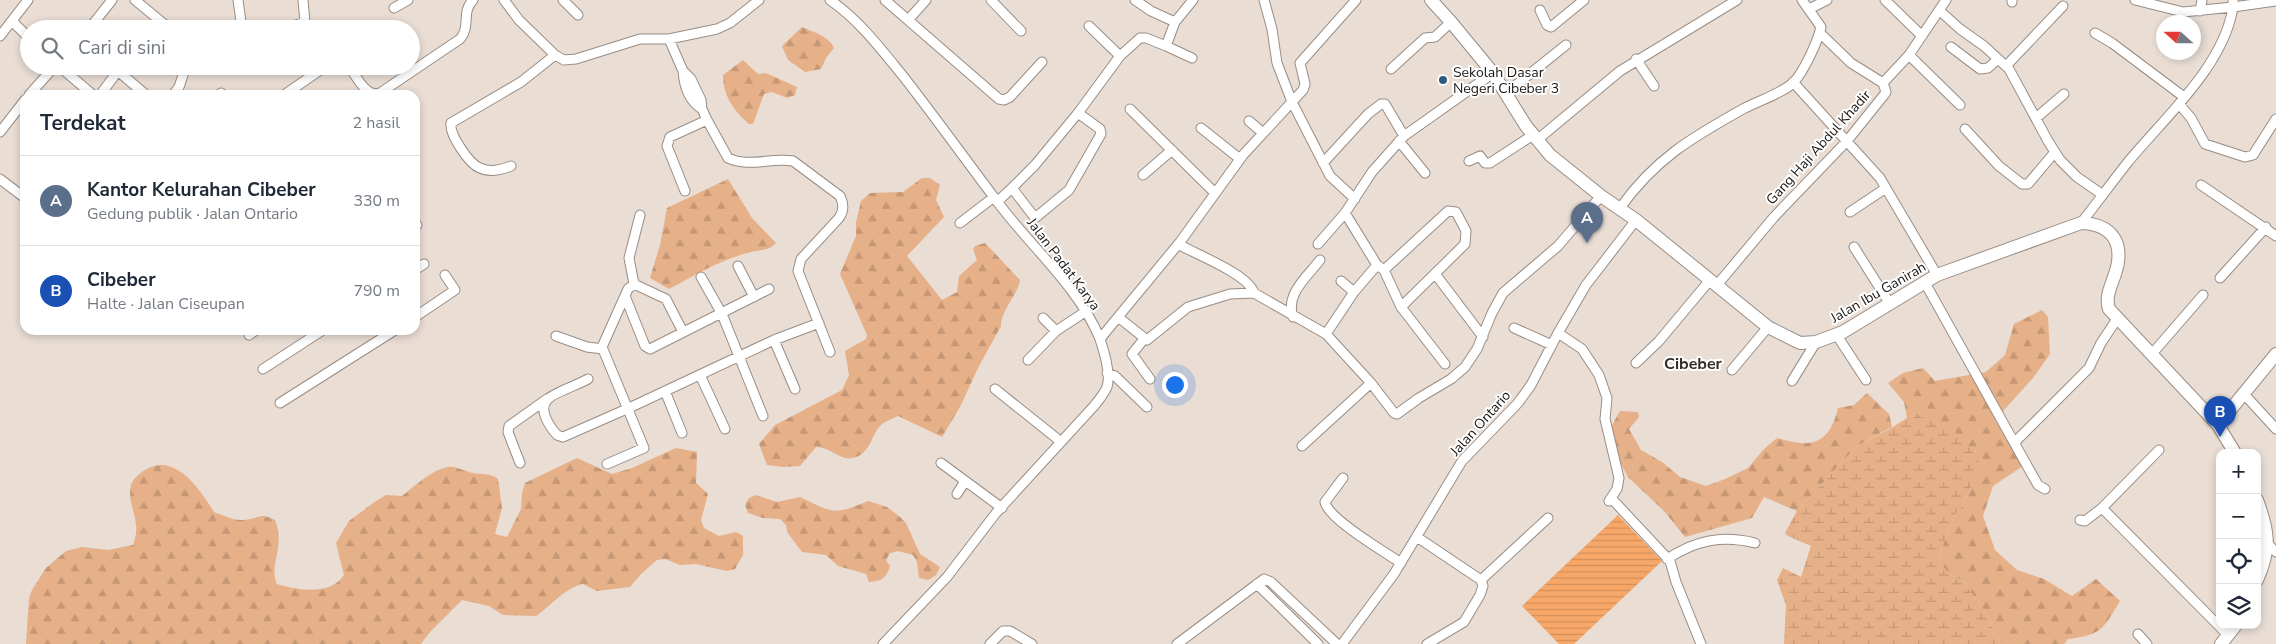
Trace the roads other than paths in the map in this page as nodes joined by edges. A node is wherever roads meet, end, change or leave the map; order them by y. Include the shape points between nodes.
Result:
1 (28, 0) edge
2 (112, 0) edge
3 (134, 0) edge
4 (238, 0) edge
5 (303, 0) edge
6 (408, 0) edge
7 (473, 0) edge
8 (564, 0) edge
9 (759, 0) edge
10 (830, 0) edge
11 (885, 0) edge
12 (926, 0) edge
13 (991, 0) edge
14 (1136, 0) edge
15 (1193, 0) edge
16 (1264, 0) edge
17 (1356, 0) edge
18 (1430, 0) edge
19 (1737, 0) edge
20 (1802, 0) edge
21 (1826, 0) edge
22 (1885, 0) edge
23 (1946, 0) edge
24 (2135, 0) edge
25 (2202, 0) edge
26 (2276, 1) edge
27 (508, 2) edge
28 (1578, 2) edge
29 (2151, 3) edge
30 (2233, 4) edge
31 (2063, 6) dead end
32 (394, 8) dead end
33 (1809, 9) junction
34 (1540, 10) dead end
35 (2200, 11) junction
36 (1940, 12) junction
37 (578, 16) dead end
38 (909, 19) junction
39 (96, 20) edge
40 (159, 20) edge
41 (241, 20) edge
42 (305, 20) edge
43 (13, 22) junction
44 (1175, 22) junction
45 (1451, 22) junction
46 (1089, 26) dead end
47 (20, 29) edge
48 (1021, 31) dead end
49 (1820, 33) junction
50 (2095, 33) dead end
51 (0, 36) edge
52 (1922, 36) junction
53 (669, 39) junction
54 (1566, 45) dead end
55 (1166, 46) junction
56 (1951, 47) dead end
57 (554, 55) junction
58 (1909, 55) junction
59 (1120, 56) junction
60 (1192, 58) dead end
61 (1636, 59) junction
62 (1998, 60) junction
63 (1042, 62) dead end
64 (420, 66) edge
65 (2006, 66) junction
66 (1391, 69) dead end
67 (1493, 74) junction
68 (49, 75) edge
69 (68, 75) edge
70 (112, 75) edge
71 (123, 75) edge
72 (183, 75) edge
73 (313, 75) edge
74 (356, 75) edge
75 (407, 75) edge
76 (1793, 82) junction
77 (1883, 84) junction
78 (1654, 86) dead end
79 (35, 90) edge
80 (87, 90) edge
81 (103, 90) edge
82 (140, 90) edge
83 (177, 90) edge
84 (291, 90) edge
85 (367, 90) edge
86 (384, 90) edge
87 (1506, 93) junction
88 (2064, 94) dead end
89 (2181, 100) junction
90 (1292, 102) junction
91 (1960, 105) dead end
92 (20, 106) edge
93 (1130, 109) dead end
94 (1078, 113) junction
95 (2036, 118) junction
96 (2276, 119) edge
97 (707, 120) junction
98 (1249, 121) dead end
99 (1201, 128) dead end
100 (1965, 129) dead end
101 (0, 132) edge
102 (1263, 133) junction
103 (2272, 134) edge
104 (1401, 138) junction
105 (1535, 138) junction
106 (1847, 141) junction
107 (1172, 150) junction
108 (2055, 152) junction
109 (1240, 159) junction
110 (1470, 161) dead end
111 (1323, 163) junction
112 (511, 166) dead end
113 (1425, 173) dead end
114 (1143, 175) dead end
115 (0, 179) edge
116 (2201, 185) dead end
117 (1012, 188) junction
118 (1886, 188) junction
119 (20, 191) edge
120 (685, 191) dead end
121 (1214, 192) junction
122 (2103, 195) junction
123 (1601, 196) junction
124 (1355, 199) junction
125 (996, 200) junction
126 (1620, 208) junction
127 (1850, 212) dead end
128 (1345, 213) junction
129 (640, 215) dead end
130 (1034, 218) junction
131 (1636, 220) junction
132 (960, 223) dead end
133 (2081, 223) junction
134 (2266, 228) junction
135 (1022, 230) junction
136 (2276, 236) edge
137 (1178, 244) junction
138 (1318, 244) dead end
139 (1854, 247) dead end
140 (1320, 260) dead end
141 (424, 264) dead end
142 (738, 266) dead end
143 (420, 267) edge
144 (1381, 267) junction
145 (445, 275) dead end
146 (1436, 275) junction
147 (1937, 275) junction
148 (702, 277) dead end
149 (2220, 278) dead end
150 (1924, 281) junction
151 (1341, 282) dead end
152 (1714, 283) junction
153 (634, 284) junction
154 (769, 289) dead end
155 (1354, 292) junction
156 (1254, 293) junction
157 (2203, 295) dead end
158 (625, 296) junction
159 (754, 297) junction
160 (1890, 304) junction
161 (1401, 307) junction
162 (1086, 312) junction
163 (420, 314) edge
164 (722, 314) junction
165 (1293, 316) junction
166 (1118, 317) junction
167 (1043, 318) dead end
168 (2117, 319) junction
169 (819, 323) junction
170 (1768, 327) junction
171 (1514, 328) dead end
172 (1056, 331) junction
173 (683, 332) junction
174 (1558, 333) junction
175 (1326, 334) junction
176 (1836, 334) junction
177 (315, 335) edge
178 (384, 335) edge
179 (556, 336) dead end
180 (1483, 337) junction
181 (1100, 339) junction
182 (774, 340) junction
183 (1144, 340) junction
184 (1816, 342) junction
185 (1552, 345) junction
186 (603, 349) junction
187 (830, 352) dead end
188 (2151, 355) junction
189 (740, 356) junction
190 (2275, 357) edge
191 (1028, 360) dead end
192 (1636, 363) dead end
193 (1445, 364) dead end
194 (264, 368) dead end
195 (1732, 370) dead end
196 (1108, 372) junction
197 (700, 375) junction
198 (1150, 379) dead end
199 (588, 380) dead end
200 (1866, 380) dead end
201 (1792, 381) dead end
202 (1371, 383) junction
203 (795, 389) dead end
204 (995, 389) dead end
205 (666, 391) junction
206 (2243, 393) junction
207 (548, 399) junction
208 (280, 403) dead end
209 (1147, 407) dead end
210 (629, 408) junction
211 (763, 416) dead end
212 (2218, 425) junction
213 (2276, 428) edge
214 (725, 430) dead end
215 (682, 433) dead end
216 (1060, 441) junction
217 (2015, 442) junction
218 (1302, 446) dead end
219 (2233, 449) edge
220 (2159, 450) dead end
221 (520, 463) dead end
222 (607, 464) dead end
223 (941, 464) dead end
224 (1343, 478) dead end
225 (965, 481) junction
226 (2045, 489) dead end
227 (957, 494) dead end
228 (1002, 508) junction
229 (2102, 508) junction
230 (2261, 511) edge
231 (1548, 518) dead end
232 (2080, 520) dead end
233 (1417, 537) junction
234 (1755, 543) dead end
235 (2272, 548) edge
236 (1668, 559) junction
237 (1401, 563) junction
238 (2261, 571) edge
239 (1481, 580) junction
240 (1257, 584) junction
241 (2233, 629) edge
242 (2138, 634) dead end
243 (2225, 640) edge
244 (883, 644) edge
245 (990, 644) edge
246 (1032, 644) edge
247 (1177, 644) edge
248 (1318, 644) edge
249 (1337, 644) edge
250 (1342, 644) edge
251 (1427, 644) edge
252 (1701, 644) edge
253 (2147, 644) edge

1 - 43 street
2 - 39 street
3 - 40 street
4 - 41 street
5 - 42 street
6 - 32 street
7 - 64 street via 466,9 466,29 460,39
8 - 37 street
9 - 53 street via 717,29
10 - 125 street, Jalan Padat Karya via 844,10 887,56
11 - 38 street
12 - 38 street
13 - 48 street
14 - 44 street
15 - 44 street
16 - 90 street via 1277,63
17 - 90 street via 1300,63 1304,87
18 - 45 main road, Jalan Ibu Ganirah
19 - 61 street
20 - 33 street
21 - 33 street
22 - 52 street
23 - 36 street, Gang Haji Abdul Khadir
24 - 29 street
25 - 35 street
26 - 30 street
27 - 57 street via 519,20
28 - 34 street via 1551,27
29 - 35 street via 2183,12
30 - 35 street
30 - 89 street via 2228,27 2216,51
31 - 65 street
33 - 49 street via 1819,22
36 - 52 street, Gang Haji Abdul Khadir
36 - 62 street
38 - 63 street via 999,99 1010,97
43 - 47 street
43 - 51 street
44 - 55 street
45 - 66 street via 1435,37 1425,38
45 - 67 main road, Jalan Ibu Ganirah
46 - 59 street
49 - 76 street
49 - 77 street via 1851,63
50 - 89 street via 2112,43
52 - 58 street, Gang Haji Abdul Khadir
53 - 57 street via 640,39 570,60
53 - 97 street via 693,102
54 - 87 street
55 - 59 street via 1140,38
55 - 60 street
56 - 62 street via 1980,69 1988,68
57 - 112 street via 521,82 451,123 451,133 473,164 488,170
58 - 77 street, Gang Haji Abdul Khadir
58 - 91 street
59 - 94 street
61 - 78 street
61 - 105 street
62 - 65 street
65 - 95 street
67 - 87 main road, Jalan Ibu Ganirah
67 - 104 street
68 - 79 street
69 - 80 street
70 - 81 street
71 - 82 street
72 - 83 street
73 - 84 street
74 - 85 street
75 - 86 street
76 - 106 street
76 - 126 street via 1710,127 1670,153
77 - 106 street, Gang Haji Abdul Khadir via 1886,92
87 - 105 main road, Jalan Ibu Ganirah
88 - 95 street
89 - 103 street via 2204,144 2246,157 2253,155
89 - 122 street
90 - 102 street
90 - 111 street
92 - 101 street
93 - 107 street
94 - 117 street via 1035,166
94 - 130 street via 1100,129 1100,138 1070,190
95 - 108 street
96 - 103 street
97 - 120 street via 667,141
97 - 169 street via 728,158 746,164 793,161 840,196 843,213 798,265
98 - 102 street
99 - 109 street
100 - 108 street via 2022,184 2028,184
102 - 109 street
104 - 111 street via 1385,104 1381,104
104 - 113 street
104 - 124 street via 1372,172
105 - 110 street via 1490,164 1480,156
105 - 123 main road, Jalan Ibu Ganirah via 1564,168
106 - 118 street
106 - 152 street, Gang Haji Abdul Khadir
107 - 114 street
107 - 121 street
108 - 122 street via 2076,177
109 - 121 street
111 - 124 street via 1334,180
115 - 119 street
116 - 134 street
117 - 125 street
117 - 130 street
118 - 127 street
118 - 147 street
121 - 137 street
122 - 133 street
123 - 126 main road, Jalan Ibu Ganirah
123 - 180 street via 1558,246 1503,293
124 - 128 street
125 - 132 street
125 - 135 street, Jalan Padat Karya
126 - 131 main road, Jalan Ibu Ganirah
128 - 138 street
128 - 144 street
129 - 153 street via 628,258
130 - 135 street
131 - 152 main road, Jalan Ibu Ganirah
131 - 174 street, Jalan Ontario via 1586,285
133 - 147 main road, Jalan Ibu Ganirah
133 - 168 main road via 2104,228 2113,235 2117,244 2118,265 2107,300
134 - 136 street
134 - 149 street
135 - 162 street, Jalan Padat Karya
137 - 156 street via 1227,269 1249,284
137 - 166 street
139 - 160 street
140 - 165 street via 1292,295
141 - 143 street
142 - 159 street
144 - 146 street via 1445,213 1453,211 1462,221 1467,240
144 - 155 street
144 - 161 street
145 - 163 street via 455,290
146 - 161 street
146 - 180 street
147 - 150 main road, Jalan Ibu Ganirah
148 - 164 street
150 - 160 main road, Jalan Ibu Ganirah
150 - 217 street
151 - 155 street
152 - 170 main road, Jalan Ibu Ganirah
152 - 192 street, Gang Haji Abdul Khadir
153 - 158 street
153 - 173 street via 666,299
154 - 159 street
155 - 175 street
156 - 165 street
156 - 183 street via 1230,294 1188,307 1155,335
157 - 188 street
158 - 173 street via 648,348
158 - 186 street
159 - 164 street
160 - 176 main road, Jalan Ibu Ganirah
161 - 193 street
162 - 172 street
162 - 181 street, Jalan Padat Karya
164 - 173 street
164 - 189 street
165 - 175 street
166 - 181 street
166 - 183 street
167 - 172 street
168 - 188 main road
168 - 217 street via 2089,368
169 - 182 street
169 - 187 street
170 - 184 main road, Jalan Ibu Ganirah via 1800,343
170 - 195 street
171 - 185 street
172 - 191 street
174 - 185 street, Jalan Ontario
174 - 236 street via 1582,349 1599,375 1607,398 1605,419 1619,478 1610,500
175 - 202 street
176 - 184 main road, Jalan Ibu Ganirah
176 - 200 street
177 - 194 street
178 - 208 street
179 - 186 street
180 - 202 street via 1465,367 1397,414
181 - 196 street, Jalan Padat Karya
182 - 189 street
182 - 203 street
183 - 198 street via 1132,354
184 - 201 street
185 - 233 street, Jalan Ontario via 1531,386 1462,461
186 - 210 street
188 - 212 main road
189 - 197 street
189 - 211 street
190 - 206 main road
196 - 209 street
196 - 216 street, Jalan Padat Karya via 1108,386 1101,397
197 - 205 street
197 - 214 street
199 - 207 street
202 - 218 street
204 - 216 street
205 - 210 street
205 - 215 street
206 - 212 main road
206 - 213 street
207 - 210 street via 544,406 545,417 557,435 563,437
207 - 221 street via 509,426 508,432
210 - 222 street via 644,448
212 - 219 main road
216 - 228 street, Jalan Padat Karya
217 - 226 street via 2038,484
220 - 229 street
223 - 225 street
224 - 237 street via 1327,498 1327,508 1341,522
225 - 227 street
225 - 228 street
228 - 244 street, Jalan Padat Karya via 973,540 947,577
229 - 232 street via 2085,521
229 - 243 street
230 - 235 main road
231 - 239 street
233 - 237 street, Jalan Ontario
233 - 239 street
234 - 236 street via 1706,540 1680,550
235 - 238 main road
236 - 252 street
237 - 250 street, Jalan Ontario
239 - 251 street via 1480,595 1464,622
240 - 247 street
240 - 248 street
240 - 249 street via 1264,580 1271,582
241 - 243 main road
242 - 253 street
245 - 246 street via 1003,631

